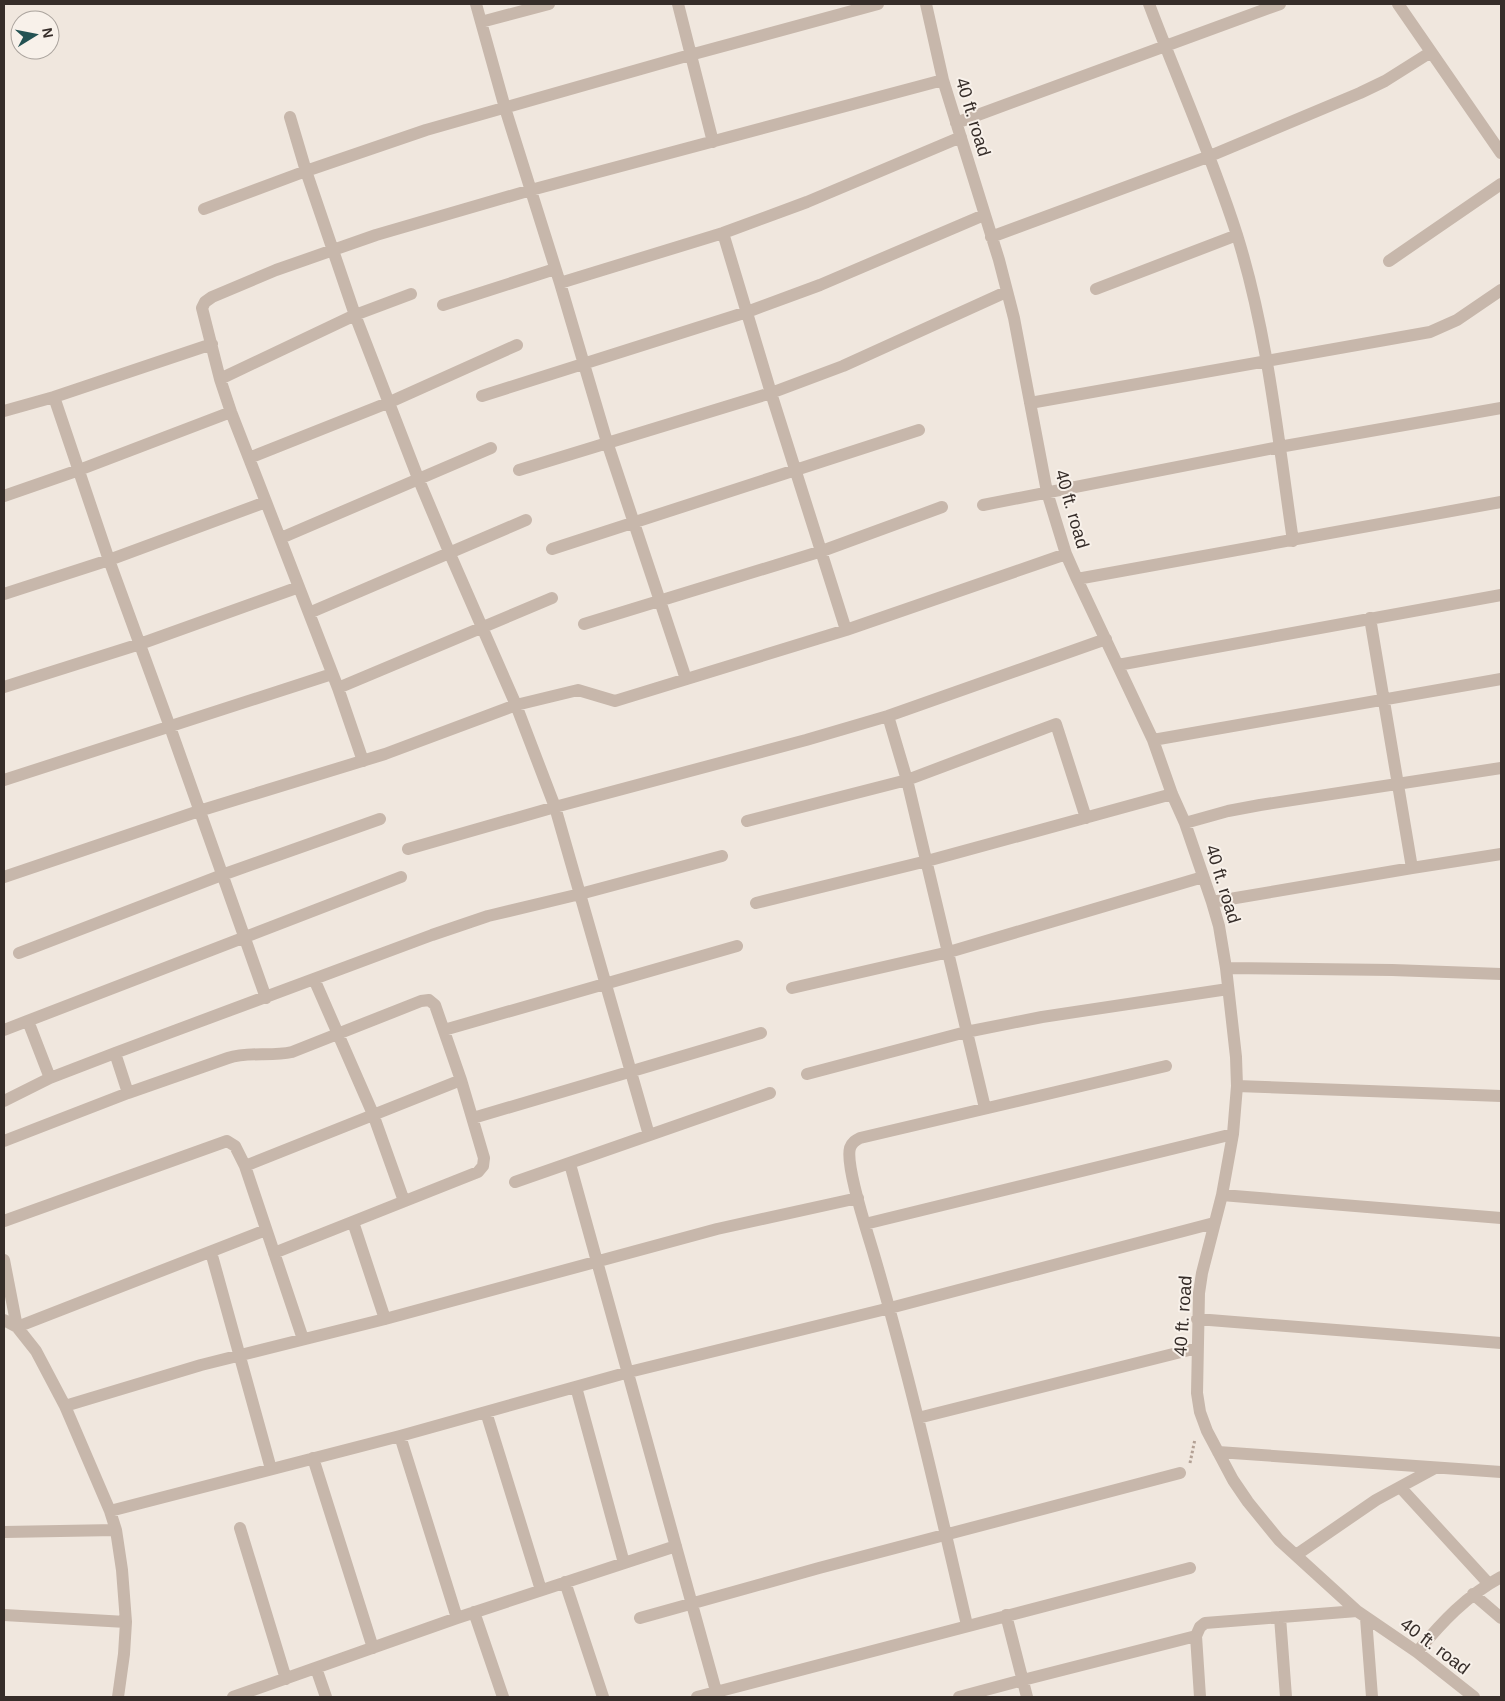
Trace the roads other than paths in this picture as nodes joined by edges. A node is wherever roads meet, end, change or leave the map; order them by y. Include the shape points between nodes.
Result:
1 (476, 4) edge
2 (549, 4) edge
3 (678, 4) edge
4 (878, 4) edge
5 (926, 4) edge
6 (1149, 4) edge
7 (1280, 4) edge
8 (1398, 4) edge
9 (481, 22) junction
10 (1166, 46) junction
11 (1431, 52) junction
12 (690, 55) junction
13 (943, 80) junction
14 (505, 108) junction
15 (290, 117) dead end
16 (956, 123) junction
17 (961, 138) junction
18 (713, 142) junction
19 (1501, 153) edge
20 (1210, 156) junction
21 (306, 170) junction
22 (1501, 184) edge
23 (531, 190) junction
24 (204, 209) dead end
25 (984, 216) junction
26 (723, 233) junction
27 (1237, 235) junction
28 (991, 237) junction
29 (333, 250) junction
30 (1389, 261) dead end
31 (555, 269) junction
32 (560, 283) junction
33 (1096, 289) dead end
34 (1501, 290) edge
35 (1006, 292) junction
36 (411, 294) dead end
37 (443, 304) dead end
38 (746, 312) junction
39 (355, 315) junction
40 (212, 344) junction
41 (517, 344) dead end
42 (1267, 362) junction
43 (584, 364) junction
44 (220, 379) junction
45 (771, 394) junction
46 (482, 396) dead end
47 (54, 397) junction
48 (390, 402) junction
49 (1030, 404) junction
50 (1501, 408) edge
51 (4, 411) edge
52 (231, 412) junction
53 (919, 430) dead end
54 (607, 442) junction
55 (1279, 447) junction
56 (491, 448) dead end
57 (249, 458) junction
58 (80, 470) junction
59 (519, 470) dead end
60 (796, 471) junction
61 (418, 478) junction
62 (1047, 492) junction
63 (4, 496) edge
64 (266, 502) junction
65 (1501, 502) edge
66 (983, 505) dead end
67 (942, 507) dead end
68 (526, 520) dead end
69 (634, 523) junction
70 (281, 538) junction
71 (1293, 541) junction
72 (552, 549) dead end
73 (822, 551) junction
74 (450, 554) junction
75 (1066, 554) junction
76 (109, 560) junction
77 (1077, 579) junction
78 (299, 587) junction
79 (4, 594) edge
80 (1501, 595) edge
81 (552, 598) dead end
82 (660, 600) junction
83 (309, 613) junction
84 (1370, 618) junction
85 (584, 624) dead end
86 (482, 629) junction
87 (846, 630) junction
88 (1106, 639) junction
89 (140, 644) junction
90 (1118, 665) junction
91 (332, 674) junction
92 (686, 679) junction
93 (1501, 679) edge
94 (4, 687) edge
95 (338, 688) junction
96 (1384, 699) junction
97 (516, 705) junction
98 (888, 716) junction
99 (170, 727) junction
100 (1153, 740) junction
101 (363, 761) junction
102 (1501, 768) edge
103 (4, 780) edge
104 (908, 780) junction
105 (1398, 785) junction
106 (1172, 794) junction
107 (555, 807) junction
108 (199, 811) junction
109 (1086, 818) junction
110 (380, 819) dead end
111 (746, 821) dead end
112 (1185, 823) junction
113 (408, 849) dead end
114 (1501, 854) edge
115 (722, 856) dead end
116 (927, 861) junction
117 (1412, 868) junction
118 (222, 875) junction
119 (4, 877) edge
120 (401, 877) dead end
121 (1203, 877) junction
122 (580, 894) junction
123 (1212, 902) junction
124 (756, 903) dead end
125 (245, 936) junction
126 (737, 946) dead end
127 (949, 952) junction
128 (20, 953) dead end
129 (1226, 968) junction
130 (1501, 974) edge
131 (314, 979) junction
132 (605, 984) junction
133 (792, 988) dead end
134 (1228, 989) junction
135 (266, 998) junction
136 (28, 1021) junction
137 (4, 1030) edge
138 (444, 1030) junction
139 (966, 1032) junction
140 (761, 1033) dead end
141 (338, 1034) junction
142 (115, 1052) junction
143 (1166, 1066) dead end
144 (630, 1071) junction
145 (807, 1074) dead end
146 (50, 1078) junction
147 (461, 1080) junction
148 (1237, 1086) junction
149 (128, 1093) junction
150 (770, 1093) dead end
151 (1501, 1096) edge
152 (4, 1101) edge
153 (985, 1108) junction
154 (373, 1114) junction
155 (472, 1118) junction
156 (1233, 1134) junction
157 (649, 1135) junction
158 (4, 1141) edge
159 (570, 1164) junction
160 (245, 1166) junction
161 (515, 1182) dead end
162 (1222, 1195) junction
163 (858, 1198) junction
164 (404, 1201) junction
165 (1501, 1218) edge
166 (4, 1221) edge
167 (352, 1222) junction
168 (1214, 1223) junction
169 (865, 1224) junction
170 (266, 1230) junction
171 (211, 1252) junction
172 (274, 1253) junction
173 (4, 1260) edge
174 (598, 1261) junction
175 (890, 1308) junction
176 (385, 1319) junction
177 (1198, 1319) junction
178 (4, 1320) edge
179 (17, 1327) junction
180 (303, 1339) junction
181 (1501, 1343) edge
182 (1197, 1348) junction
183 (240, 1355) junction
184 (629, 1372) junction
185 (576, 1387) junction
186 (65, 1406) junction
187 (486, 1412) junction
188 (918, 1418) junction
189 (400, 1436) junction
190 (1218, 1452) junction
191 (313, 1458) junction
192 (1435, 1468) junction
193 (271, 1469) junction
194 (1501, 1472) edge
195 (1180, 1473) road end
196 (1400, 1487) junction
197 (110, 1511) junction
198 (240, 1528) dead end
199 (116, 1530) junction
200 (4, 1532) edge
201 (945, 1534) junction
202 (676, 1546) junction
203 (1296, 1555) junction
204 (624, 1563) junction
205 (1190, 1568) dead end
206 (1501, 1577) edge
207 (565, 1582) junction
208 (1489, 1584) junction
209 (541, 1590) junction
210 (1473, 1594) junction
211 (692, 1603) junction
212 (474, 1612) junction
213 (1362, 1614) junction
214 (4, 1615) edge
215 (1006, 1616) junction
216 (1280, 1617) junction
217 (457, 1618) junction
218 (640, 1618) dead end
219 (1501, 1618) edge
220 (126, 1622) junction
221 (967, 1625) junction
222 (1196, 1636) junction
223 (373, 1648) junction
224 (1417, 1652) junction
225 (316, 1668) junction
226 (286, 1679) junction
227 (1023, 1680) junction
228 (716, 1691) junction
229 (118, 1697) edge
230 (233, 1697) edge
231 (326, 1697) edge
232 (503, 1697) edge
233 (603, 1697) edge
234 (697, 1697) edge
235 (959, 1697) edge
236 (1028, 1697) edge
237 (1200, 1697) edge
238 (1286, 1697) edge
239 (1372, 1697) edge
240 (1474, 1697) edge

1 - 9 street
2 - 9 street
3 - 12 street
4 - 12 street
5 - 13 street, 40 ft. road
6 - 10 street
7 - 10 street
8 - 11 street
9 - 14 street
10 - 16 street
10 - 20 street
11 - 19 street
11 - 20 street via 1386,81
12 - 14 street
12 - 18 street
13 - 16 street, 40 ft. road
13 - 18 street
14 - 21 street
14 - 23 street
15 - 21 street
16 - 17 street, 40 ft. road
17 - 25 street, 40 ft. road
17 - 26 street
18 - 23 street
20 - 27 street
20 - 28 street
21 - 24 street
21 - 29 street
22 - 30 street
23 - 29 street
23 - 31 street
25 - 28 street, 40 ft. road
25 - 38 street via 820,285
26 - 32 street
26 - 38 street
27 - 33 street
27 - 42 street
28 - 35 street, 40 ft. road
29 - 39 street
29 - 40 street via 276,270 205,302 202,308
31 - 32 street
31 - 37 street
32 - 43 street
34 - 42 street via 1457,320 1430,332
35 - 45 street via 859,359
35 - 49 street, 40 ft. road
36 - 39 street
38 - 43 street
38 - 45 street
39 - 44 street
39 - 48 street
40 - 44 street
40 - 47 street
41 - 48 street
42 - 49 street
42 - 55 street
43 - 46 street
43 - 54 street
44 - 52 street
45 - 54 street
45 - 60 street
47 - 51 street
47 - 58 street
48 - 57 street
48 - 61 street
49 - 62 street, 40 ft. road
50 - 55 street
52 - 57 street
52 - 58 street
53 - 60 street
54 - 59 street
54 - 69 street
55 - 62 street
55 - 71 street
56 - 61 street
57 - 64 street
58 - 63 street
58 - 76 street
60 - 69 street
60 - 73 street
61 - 70 street
61 - 74 street
62 - 66 street
62 - 75 street, 40 ft. road
64 - 70 street
64 - 76 street
65 - 71 street
67 - 73 street
68 - 74 street
69 - 72 street
69 - 82 street
70 - 78 street
71 - 77 street
73 - 82 street
73 - 87 street
74 - 83 street
74 - 86 street
75 - 77 street, 40 ft. road
75 - 87 street
76 - 79 street
76 - 89 street
77 - 88 street, 40 ft. road
78 - 83 street
78 - 89 street
80 - 84 street
81 - 86 street
82 - 85 street
82 - 92 street
83 - 91 street
84 - 90 street
84 - 96 street
86 - 95 street
86 - 97 street
87 - 92 street
88 - 90 street, 40 ft. road
88 - 98 street
89 - 94 street
89 - 99 street
90 - 100 street, 40 ft. road
91 - 95 street
91 - 99 street
92 - 97 street via 615,701 578,690
93 - 96 street
95 - 101 street
96 - 100 street
96 - 105 street
97 - 101 street
97 - 107 street
98 - 104 street
98 - 107 street
99 - 103 street
99 - 108 street
100 - 106 street, 40 ft. road
101 - 108 street
102 - 105 street
104 - 109 street via 1056,724
104 - 111 street
104 - 116 street
105 - 112 street via 1260,805
105 - 117 street
106 - 109 street
106 - 112 street, 40 ft. road
107 - 113 street
107 - 122 street
108 - 118 street
108 - 119 street
109 - 116 street
110 - 118 street
112 - 121 street, 40 ft. road
114 - 117 street
115 - 122 street
116 - 124 street
116 - 127 street
117 - 123 street
118 - 125 street
118 - 128 street
120 - 125 street
121 - 123 street, 40 ft. road
121 - 127 street
122 - 131 street via 488,916
122 - 132 street
123 - 129 street, 40 ft. road
125 - 135 street
125 - 136 street
126 - 132 street
127 - 133 street
127 - 139 street
129 - 130 street
129 - 134 street, 40 ft. road
131 - 135 street
131 - 141 street
132 - 138 street
132 - 144 street
134 - 139 street
134 - 148 street, 40 ft. road
135 - 142 street
136 - 137 street
136 - 146 street
138 - 141 street via 435,1004 429,1000
138 - 147 street
139 - 145 street
139 - 153 street
140 - 144 street
141 - 149 street via 279,1055 238,1055
141 - 154 street
142 - 146 street
142 - 149 street
143 - 153 street
144 - 155 street
144 - 157 street
146 - 152 street
147 - 154 street
147 - 155 street
148 - 151 street
148 - 156 street, 40 ft. road
149 - 158 street
150 - 157 street
153 - 163 street via 853,1142 851,1164
154 - 160 street
154 - 164 street
155 - 164 street via 484,1158 483,1166 478,1172
156 - 162 street, 40 ft. road
156 - 169 street
157 - 159 street
159 - 161 street
159 - 174 street
160 - 166 street via 234,1146 227,1141
160 - 170 street
162 - 165 street
162 - 168 street, 40 ft. road
163 - 169 street
163 - 174 street via 716,1229
164 - 167 street
167 - 172 street
167 - 176 street
168 - 175 street
168 - 177 street, 40 ft. road via 1202,1273
169 - 175 street
170 - 171 street
170 - 172 street
171 - 179 street
171 - 183 street
172 - 180 street
173 - 179 street
174 - 176 street
174 - 184 street
175 - 184 street
175 - 188 street
176 - 180 street
177 - 181 street
177 - 182 street, 40 ft. road
178 - 179 street
179 - 186 street via 36,1351
180 - 183 street
182 - 188 street
182 - 190 street, 40 ft. road via 1200,1412
183 - 186 street
183 - 193 street
184 - 185 street
184 - 202 street
185 - 187 street
185 - 204 street
186 - 197 street
187 - 189 street
187 - 209 street
188 - 201 street
189 - 191 street
189 - 217 street
190 - 192 street
190 - 203 street, 40 ft. road via 1248,1502
191 - 193 street
191 - 223 street
192 - 194 street
192 - 196 street
193 - 197 street
195 - 201 street
196 - 203 street
196 - 208 street
197 - 199 street
198 - 226 street
199 - 200 street
199 - 220 street
201 - 211 street
201 - 221 street
202 - 204 street
202 - 211 street
203 - 213 street, 40 ft. road
204 - 207 street
205 - 215 street
206 - 208 street
207 - 209 street
207 - 233 street
208 - 210 street
209 - 212 street
210 - 219 street
210 - 224 street via 1440,1624
211 - 218 street
211 - 228 street
212 - 217 street
212 - 232 street
213 - 216 street
213 - 224 street, 40 ft. road
213 - 239 street
214 - 220 street
215 - 221 street
215 - 227 street
216 - 222 street via 1205,1623
216 - 238 street
217 - 223 street
220 - 229 street
221 - 228 street
222 - 227 street
222 - 237 street
223 - 225 street
224 - 240 street, 40 ft. road
225 - 226 street
225 - 231 street
226 - 230 street
227 - 235 street
227 - 236 street
228 - 234 street

